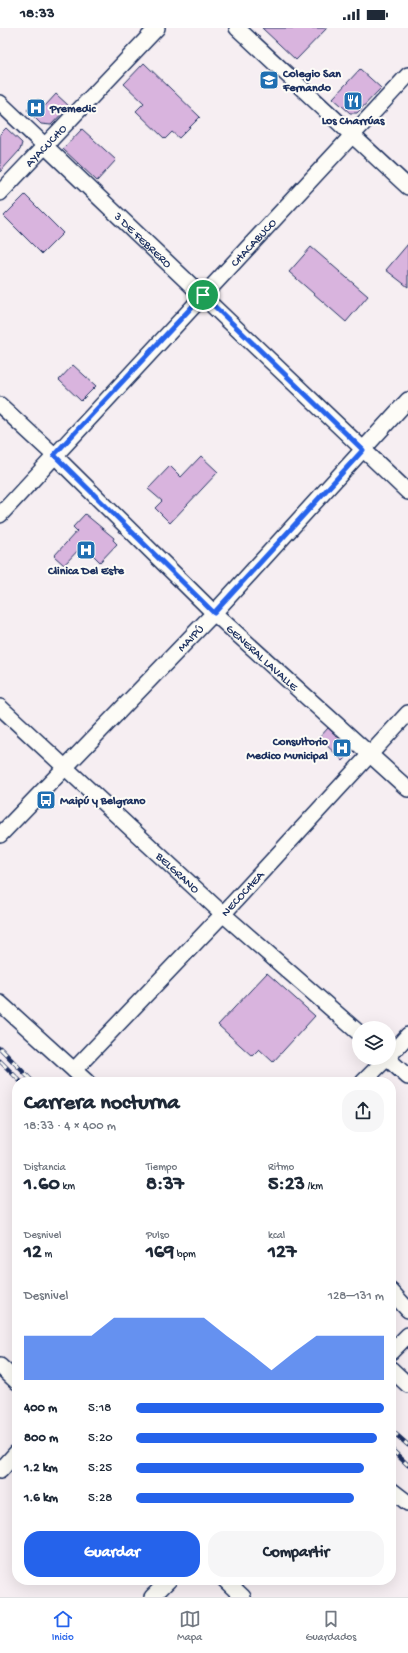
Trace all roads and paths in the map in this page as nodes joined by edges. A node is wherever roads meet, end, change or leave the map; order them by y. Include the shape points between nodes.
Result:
1 (157, 28) edge
2 (237, 28) edge
3 (408, 76) edge
4 (0, 103) edge
5 (352, 135) junction
6 (46, 146) junction
7 (408, 187) edge
8 (0, 194) edge
9 (203, 295) junction
10 (408, 400) edge
11 (0, 405) edge
12 (363, 450) junction
13 (54, 455) junction
14 (408, 492) edge
15 (0, 515) edge
16 (214, 613) junction
17 (0, 707) edge
18 (408, 714) edge
19 (370, 754) junction
20 (66, 768) junction
21 (408, 790) edge
22 (0, 835) edge
23 (223, 914) junction
24 (0, 1002) edge
25 (352, 1027) edge
26 (408, 1035) edge
27 (396, 1048) edge
28 (380, 1065) edge
29 (395, 1065) edge
30 (74, 1070) junction
31 (82, 1077) edge
32 (368, 1077) edge
33 (408, 1077) edge
34 (396, 1297) edge
35 (408, 1310) edge
36 (408, 1335) edge
37 (396, 1347) edge
38 (0, 1366) edge
39 (396, 1374) edge
40 (12, 1377) edge
41 (408, 1385) edge
42 (12, 1458) edge
43 (0, 1471) edge
44 (396, 1494) edge
45 (408, 1503) edge
46 (164, 1585) edge
47 (230, 1585) edge
48 (152, 1597) edge
49 (243, 1597) edge

1 - 6 street, AYACUCHO
2 - 5 street
3 - 5 street, CHACABUCO
4 - 6 street, 3 DE FEBRERO
5 - 7 street
5 - 9 street, CHACABUCO
6 - 8 street, AYACUCHO
6 - 9 street, 3 DE FEBRERO
9 - 12 street, 3 DE FEBRERO
9 - 13 street, CHACABUCO
10 - 12 street, MAIPÚ
11 - 13 street, GENERAL LAVALLE
12 - 14 street, 3 DE FEBRERO
12 - 16 street, MAIPÚ
13 - 15 street, CHACABUCO
13 - 16 street, GENERAL LAVALLE
16 - 19 street, GENERAL LAVALLE
16 - 20 street, MAIPÚ
17 - 20 street, BELGRANO
18 - 19 street, NECOCHEA
19 - 21 street, GENERAL LAVALLE
19 - 23 street, NECOCHEA
20 - 22 street, MAIPÚ
20 - 23 street, BELGRANO
23 - 25 street, BELGRANO
23 - 30 street, NECOCHEA
24 - 30 street
26 - 27 street
28 - 32 street
29 - 33 street
30 - 31 street
34 - 35 street
36 - 37 street
38 - 40 street
39 - 41 street
42 - 43 street
44 - 45 street
46 - 48 street
47 - 49 street

